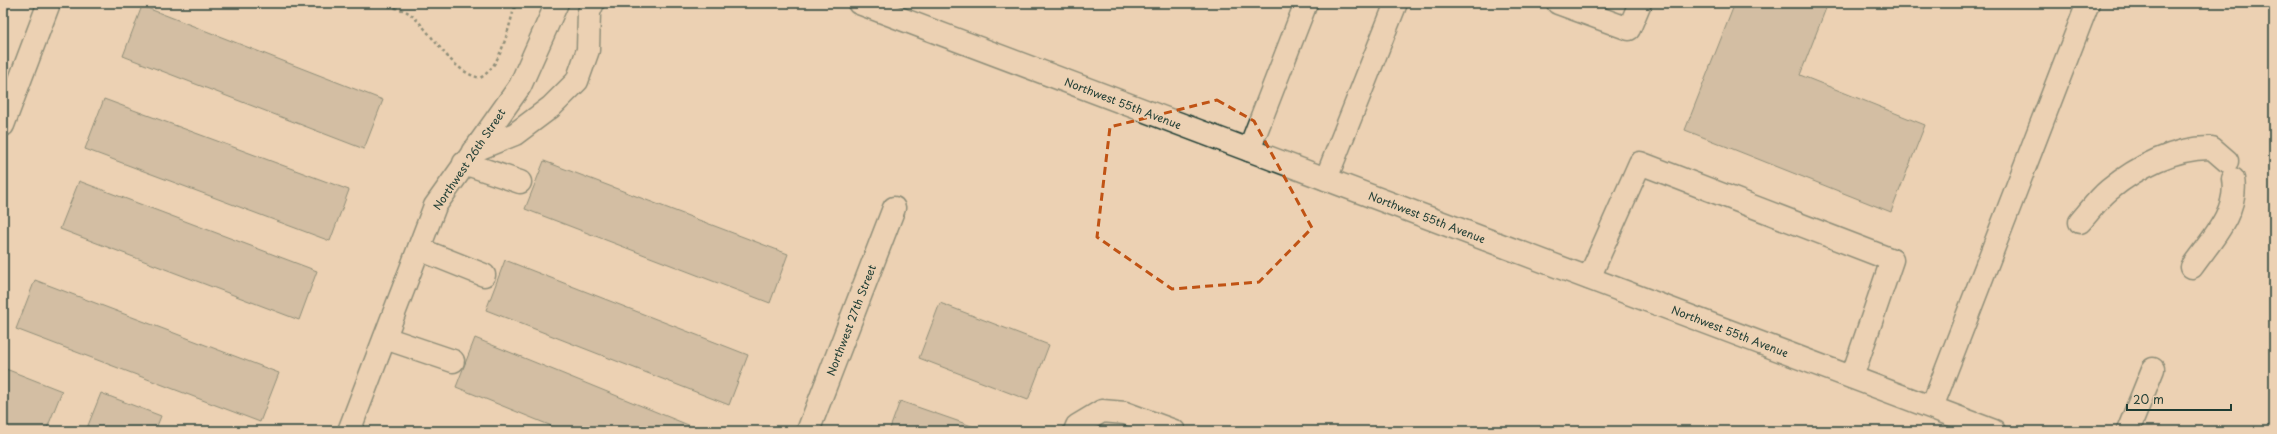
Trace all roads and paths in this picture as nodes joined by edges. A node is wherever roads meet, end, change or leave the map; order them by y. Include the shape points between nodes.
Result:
1 (49, 3) edge
2 (377, 3) edge
3 (516, 3) edge
4 (557, 3) edge
5 (593, 3) edge
6 (859, 3) edge
7 (1306, 3) edge
8 (1396, 3) edge
9 (1558, 3) edge
10 (1640, 3) edge
11 (2088, 3) edge
12 (3, 125) edge
13 (1249, 150) junction
14 (468, 157) junction
15 (1326, 179) junction
16 (520, 182) dead end
17 (894, 208) dead end
18 (2080, 222) dead end
19 (419, 249) junction
20 (2192, 267) dead end
21 (484, 275) dead end
22 (1589, 278) junction
23 (385, 338) junction
24 (453, 362) dead end
25 (2153, 369) dead end
26 (1852, 376) junction
27 (1932, 407) junction
28 (349, 431) edge
29 (808, 431) edge
30 (1075, 431) edge
31 (1174, 431) edge
32 (1994, 431) edge
33 (2128, 431) edge

1 - 12 street
2 - 3 path via 408,12 453,63 467,75 480,78 489,72 499,54
4 - 14 street, Northwest 26th Street via 520,86
5 - 14 street via 589,12 588,50 576,81 551,107 515,134
6 - 13 street, Northwest 55th Avenue
7 - 13 street
8 - 15 street
9 - 10 street via 1630,29
11 - 27 street
13 - 15 street, Northwest 55th Avenue
14 - 16 street
14 - 19 street, Northwest 26th Street via 435,206
15 - 22 street, Northwest 55th Avenue
17 - 29 street, Northwest 27th Street
18 - 20 street via 2107,191 2126,177 2155,161 2196,147 2212,148 2230,170 2235,192 2228,214
19 - 21 street
19 - 23 street, Northwest 26th Street
22 - 26 street, Northwest 55th Avenue
22 - 26 street via 1640,163 1892,260
23 - 24 street
23 - 28 street, Northwest 26th Street
25 - 33 street
26 - 27 street, Northwest 55th Avenue
27 - 32 street, Northwest 55th Avenue
30 - 31 street via 1077,426 1102,411 1126,413

